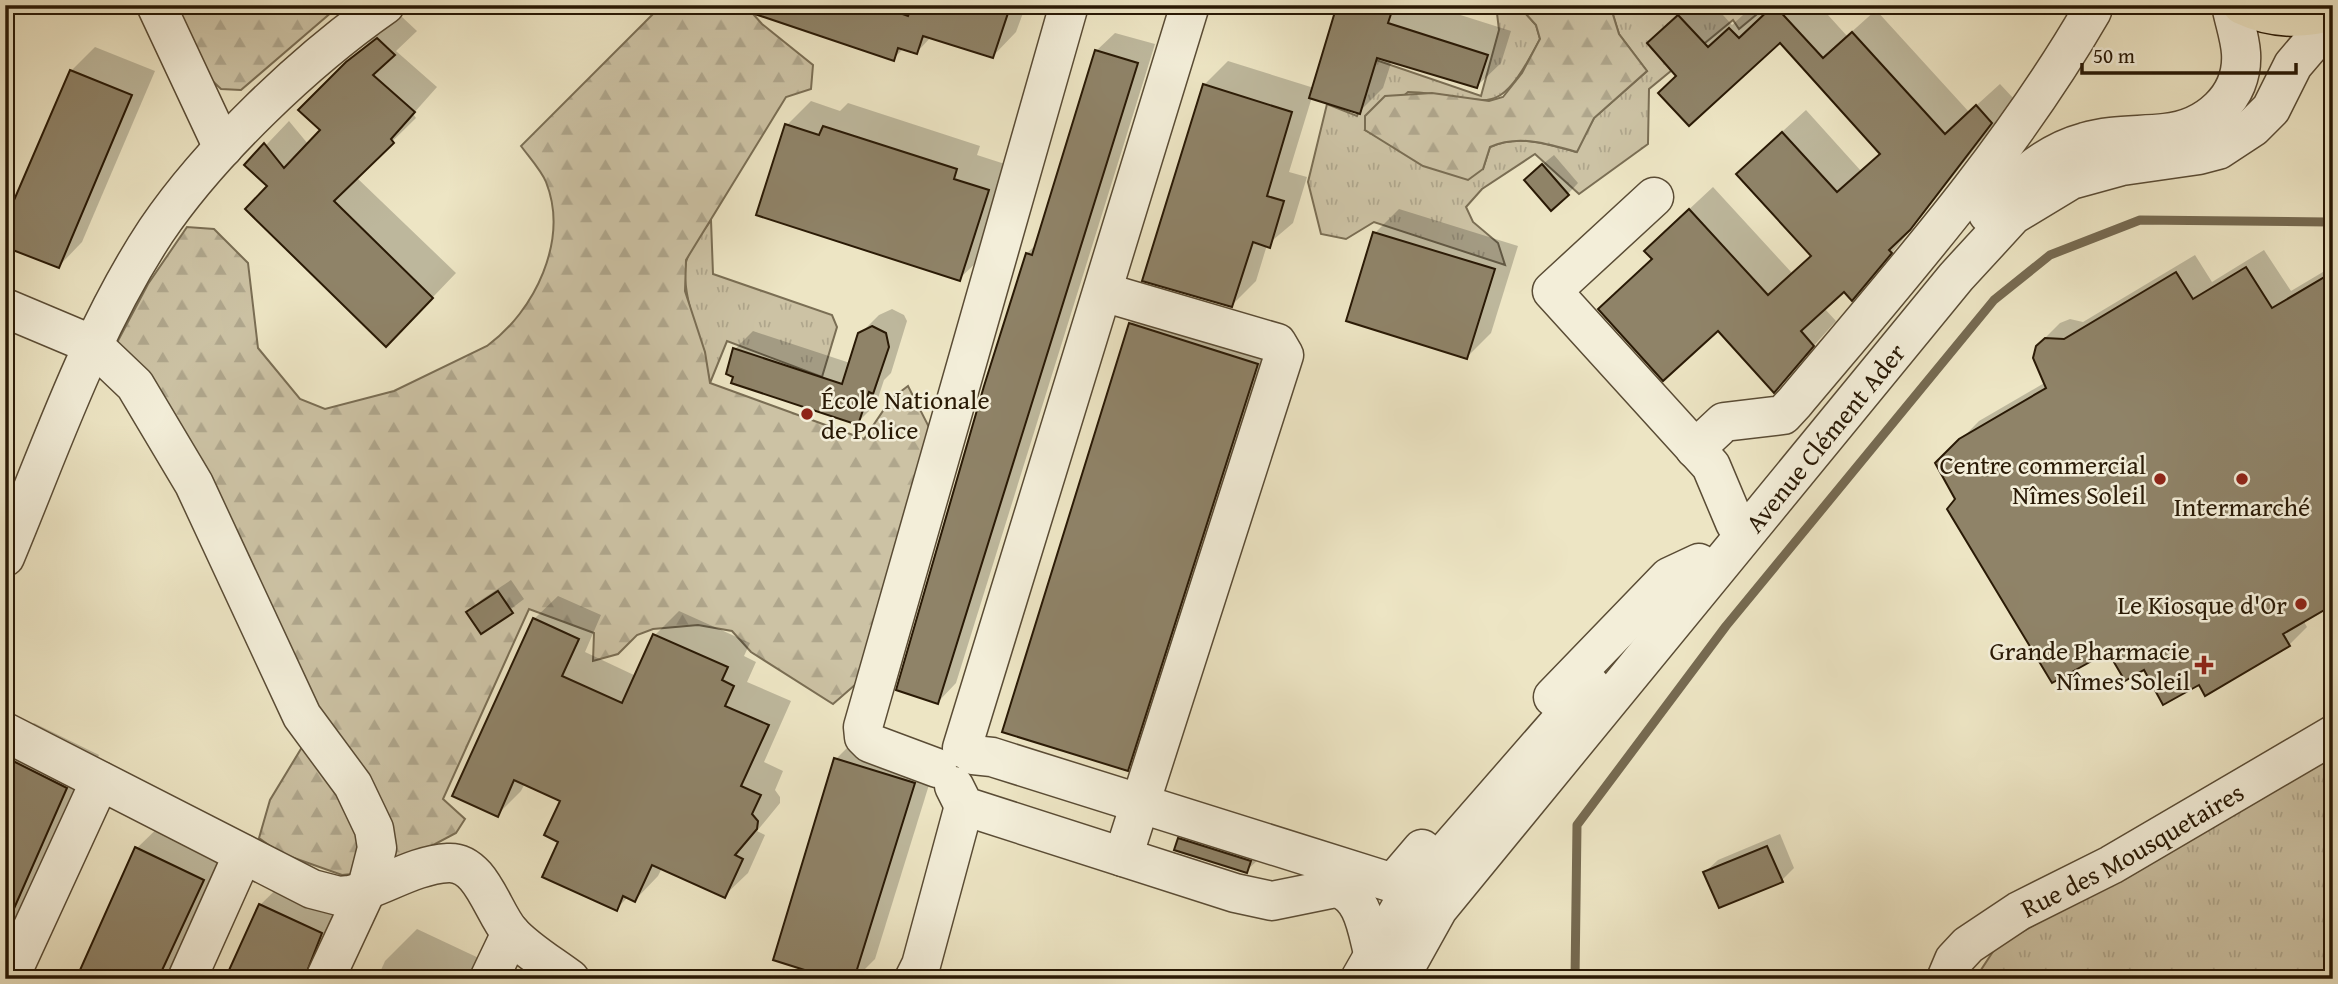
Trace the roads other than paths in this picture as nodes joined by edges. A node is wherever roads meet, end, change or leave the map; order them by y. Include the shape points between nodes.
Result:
1 (156, 5) edge
2 (385, 5) edge
3 (1069, 5) edge
4 (1190, 5) edge
5 (2090, 5) edge
6 (2231, 5) edge
7 (2242, 5) edge
8 (2333, 12) edge
9 (2333, 18) edge
10 (223, 148) junction
11 (1654, 197) dead end
12 (1103, 292) junction
13 (5, 308) edge
14 (93, 345) junction
15 (1703, 458) junction
16 (1764, 489) junction
17 (1735, 523) junction
18 (5, 557) edge
19 (5, 733) edge
20 (2333, 735) edge
21 (958, 772) junction
22 (100, 781) junction
23 (1139, 802) junction
24 (1301, 853) junction
25 (243, 854) junction
26 (1124, 858) junction
27 (1399, 890) junction
28 (366, 891) junction
29 (1305, 895) junction
30 (511, 933) junction
31 (1378, 972) edge
32 (9, 979) edge
33 (187, 979) edge
34 (325, 979) edge
35 (489, 979) edge
36 (570, 979) edge
37 (914, 979) edge
38 (1946, 979) edge

1 - 10 street
2 - 10 street via 341,36
3 - 21 street via 863,727 870,743
4 - 12 street
5 - 15 street via 2092,11 2063,62 2011,133 1927,244 1795,401 1783,415 1724,422
6 - 16 street, Avenue Clément Ader via 2241,54 2237,78 2215,116 2195,127 2168,133 2084,142 2040,162 2021,177
7 - 8 main road via 2284,18
9 - 31 street, Avenue Clément Ader via 2293,65 2270,109 2253,127 2218,150 2096,171 2042,195 2012,215 1955,277 1438,909
10 - 14 street via 158,229
11 - 15 street via 1552,291
12 - 21 street
12 - 23 street via 1277,343 1284,355
13 - 14 street
14 - 18 street
14 - 28 street via 135,385 155,414 194,484 302,716 353,785 374,829 377,848
15 - 16 street
15 - 17 street
16 - 17 street, Avenue Clément Ader
17 - 27 street, Avenue Clément Ader
19 - 22 street
20 - 38 street, Rue des Mousquetaires via 2111,865 2018,911 1968,945 1954,960
21 - 23 street via 992,757
21 - 26 street
21 - 37 street via 922,965
22 - 25 street
22 - 32 street
23 - 24 street
23 - 26 street
24 - 27 street
24 - 29 street via 1315,877
25 - 28 street via 312,889 339,897
25 - 33 street
26 - 29 street via 1272,901
27 - 31 street, Avenue Clément Ader
28 - 30 street via 389,879 452,862 475,875
28 - 34 street
29 - 31 street via 1336,888 1354,898
30 - 35 street
30 - 36 street

